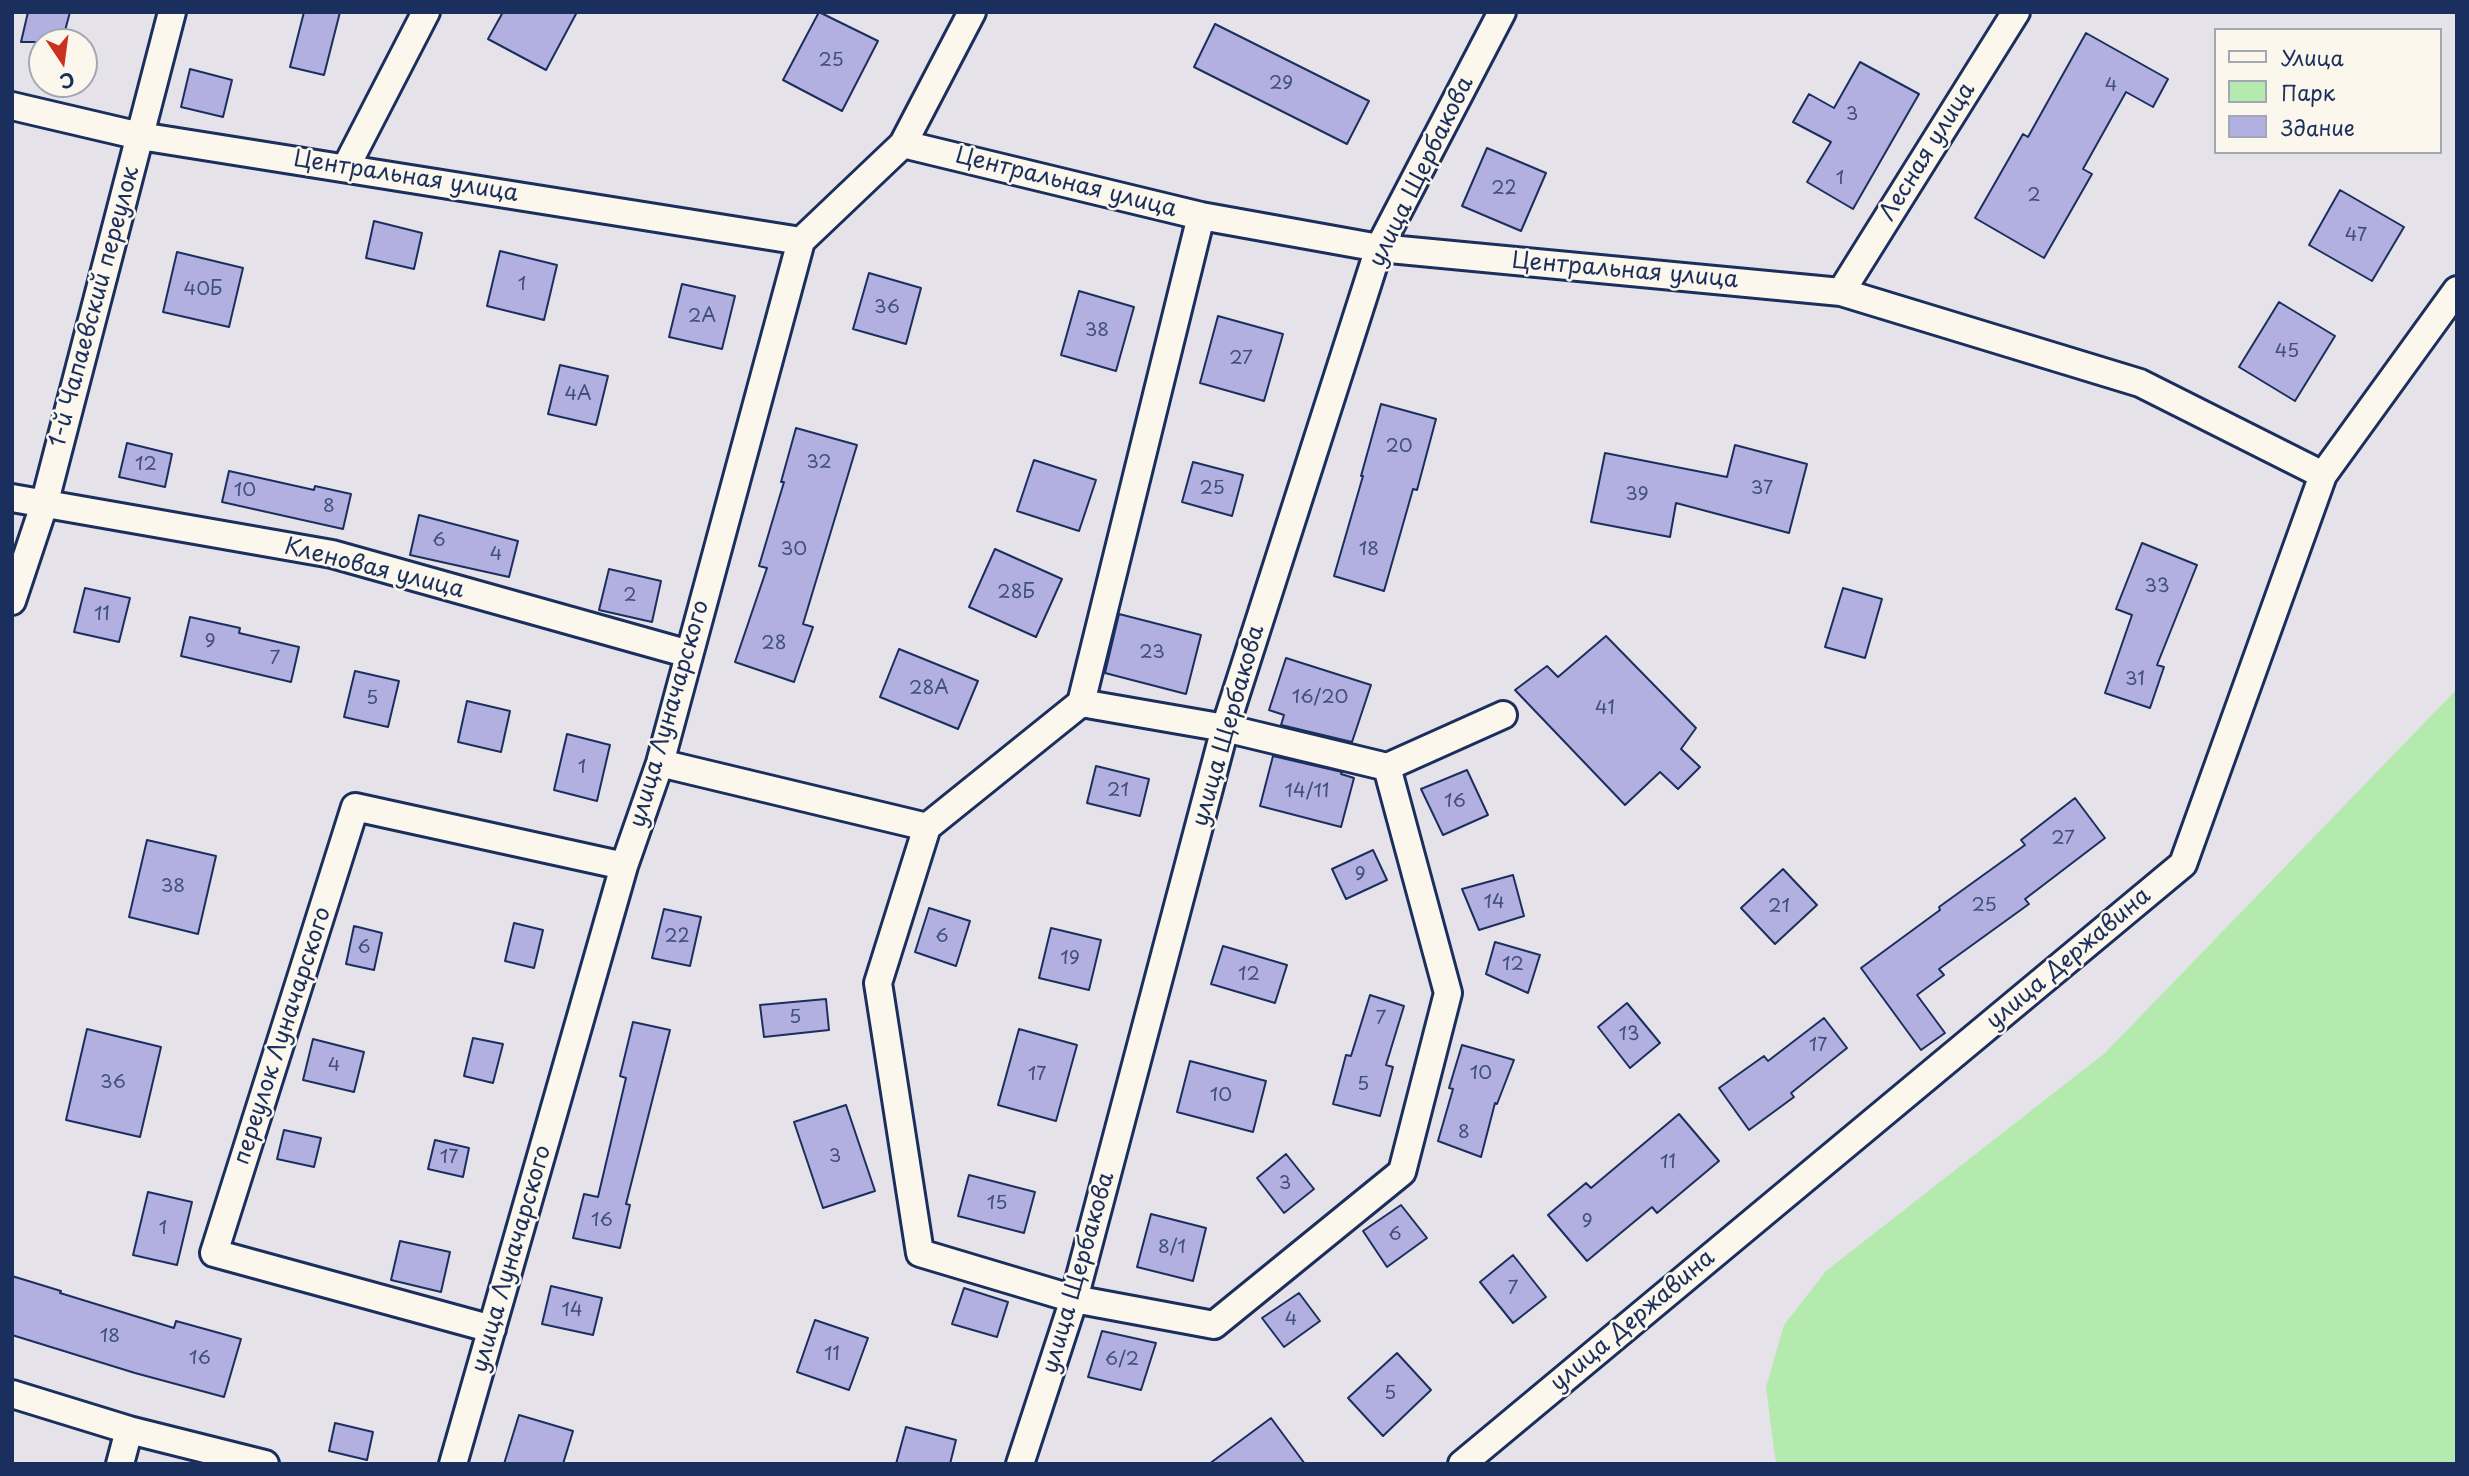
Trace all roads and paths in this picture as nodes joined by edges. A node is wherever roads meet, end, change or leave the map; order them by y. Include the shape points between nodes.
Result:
1 (172, 12) edge
2 (426, 12) edge
3 (972, 12) edge
4 (1502, 12) edge
5 (2016, 12) edge
6 (12, 107) edge
7 (140, 136) junction
8 (903, 144) junction
9 (346, 167) junction
10 (1201, 216) junction
11 (801, 241) junction
12 (1379, 248) junction
13 (2457, 290) edge
14 (1841, 292) junction
15 (2322, 475) junction
16 (12, 498) edge
17 (44, 505) junction
18 (12, 601) edge
19 (689, 654) junction
20 (1081, 704) junction
21 (1503, 715) dead end
22 (1225, 728) junction
23 (660, 763) junction
24 (1387, 767) junction
25 (927, 827) junction
26 (624, 866) junction
27 (1074, 1299) junction
28 (492, 1329) junction
29 (12, 1394) edge
30 (129, 1430) junction
31 (120, 1464) edge
32 (265, 1464) edge
33 (453, 1464) edge
34 (1020, 1464) edge
35 (1462, 1464) edge

1 - 7 street, 1-й Чапаевский переулок
2 - 9 street
3 - 8 street
4 - 12 street, улица Щербакова
5 - 14 street, Лесная улица
6 - 7 street, Центральная улица
7 - 9 street, Центральная улица
7 - 17 street, 1-й Чапаевский переулок
8 - 10 street, Центральная улица
8 - 11 street
9 - 11 street, Центральная улица
10 - 12 street, Центральная улица
10 - 20 street
11 - 19 street, улица Луначарского
12 - 14 street, Центральная улица
12 - 22 street, улица Щербакова
13 - 15 street, улица Державина
14 - 15 street, Центральная улица via 2140,383
15 - 35 street, улица Державина via 2183,864
16 - 17 street, Кленовая улица
17 - 18 street, 1-й Чапаевский переулок
17 - 19 street, Кленовая улица via 332,554
19 - 23 street, улица Луначарского
20 - 22 street
20 - 25 street
21 - 24 street
22 - 24 street
22 - 27 street, улица Щербакова
23 - 25 street
23 - 26 street, улица Луначарского
24 - 27 street via 1448,993 1402,1172 1214,1325
25 - 27 street via 878,983 920,1254
26 - 28 street, улица Луначарского
26 - 28 street, переулок Луначарского via 355,807 214,1253
27 - 34 street, улица Щербакова
28 - 33 street, улица Луначарского
29 - 30 street
30 - 31 street
30 - 32 street

